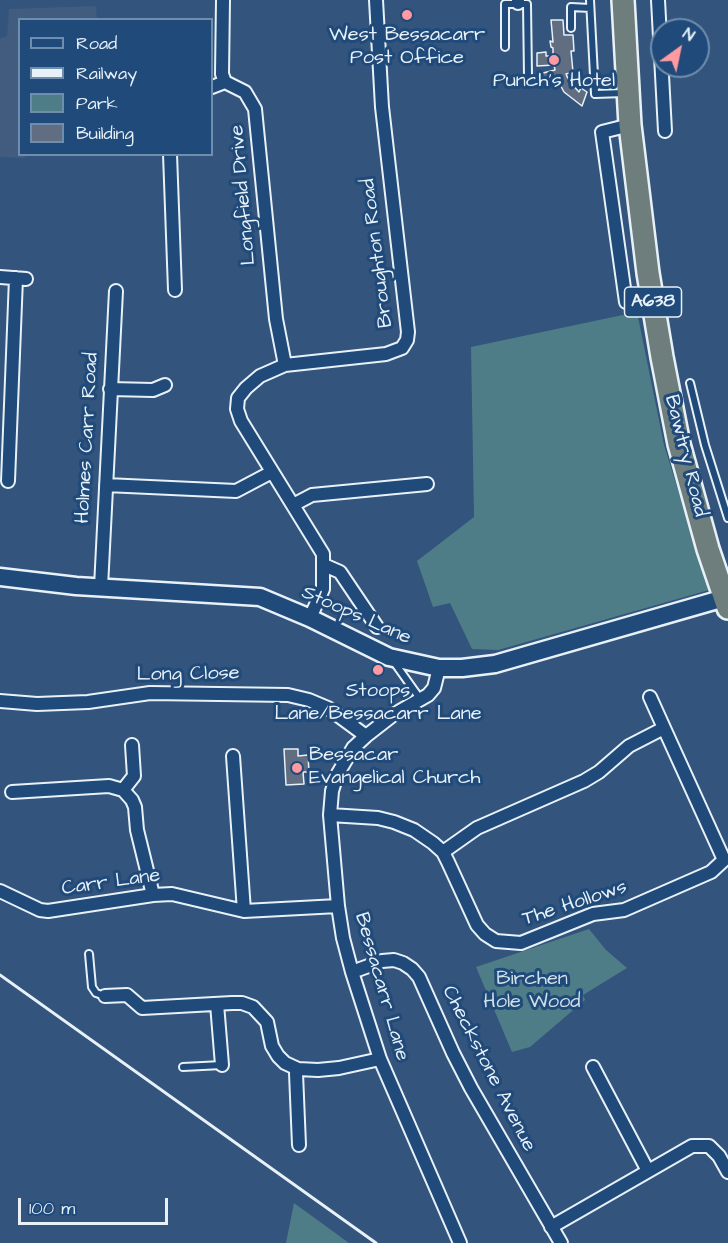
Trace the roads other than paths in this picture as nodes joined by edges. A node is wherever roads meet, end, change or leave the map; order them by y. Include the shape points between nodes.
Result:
1 (223, 0) edge
2 (376, 0) edge
3 (590, 0) edge
4 (623, 0) edge
5 (657, 0) edge
6 (518, 2) edge
7 (590, 8) junction
8 (572, 28) dead end
9 (505, 47) dead end
10 (528, 76) dead end
11 (225, 82) junction
12 (213, 87) edge
13 (627, 93) junction
14 (630, 125) junction
15 (664, 131) dead end
16 (170, 156) edge
17 (160, 275) dead end
18 (174, 275) junction
19 (0, 277) edge
20 (175, 290) dead end
21 (116, 291) dead end
22 (652, 302) junction
23 (285, 365) junction
24 (690, 382) dead end
25 (165, 385) dead end
26 (110, 388) junction
27 (4, 450) edge
28 (272, 472) junction
29 (8, 480) dead end
30 (428, 484) dead end
31 (106, 485) junction
32 (293, 505) junction
33 (728, 518) edge
34 (324, 565) junction
35 (0, 577) edge
36 (101, 587) junction
37 (727, 601) edge
38 (310, 618) junction
39 (377, 627) dead end
40 (389, 657) junction
41 (439, 668) junction
42 (650, 697) dead end
43 (422, 700) junction
44 (0, 701) edge
45 (664, 728) junction
46 (366, 736) junction
47 (132, 745) dead end
48 (233, 756) dead end
49 (123, 790) junction
50 (12, 792) dead end
51 (330, 815) junction
52 (443, 852) junction
53 (726, 863) edge
54 (0, 891) edge
55 (153, 895) junction
56 (338, 906) junction
57 (244, 911) junction
58 (89, 954) dead end
59 (352, 972) junction
60 (105, 996) joint
61 (217, 1004) junction
62 (380, 1059) junction
63 (222, 1065) joint
64 (183, 1067) dead end
65 (593, 1067) dead end
66 (298, 1069) junction
67 (299, 1145) dead end
68 (648, 1171) junction
69 (728, 1172) edge
70 (551, 1227) junction
71 (460, 1243) edge
72 (561, 1243) edge

1 - 11 street
2 - 23 street, Broughton Road via 382,108 407,340 402,348 386,354
3 - 7 lane
4 - 13 highway, Bawtry Road / A638
5 - 15 street
6 - 9 lane via 505,4
6 - 10 lane via 527,4
7 - 8 lane via 571,7
7 - 13 lane via 595,94
11 - 12 street
11 - 23 street, Longfield Drive via 245,92 255,109 275,309
13 - 14 highway, Bawtry Road / A638
14 - 22 highway, Bawtry Road / A638
14 - 22 street via 602,132 626,302
16 - 18 street
17 - 18 street
18 - 20 street
19 - 27 street via 21,279
21 - 26 street, Holmes Carr Road
22 - 37 highway, Bawtry Road / A638 via 679,444
23 - 28 street, Broughton Road via 260,376 238,398 241,421
24 - 33 lane
25 - 26 street via 153,390
26 - 31 street, Holmes Carr Road
27 - 29 street
28 - 31 street via 236,491
28 - 32 street, Broughton Road
30 - 32 street via 312,495
31 - 36 street, Holmes Carr Road
32 - 34 street, Broughton Road via 323,554
34 - 38 street, Broughton Road via 323,589
34 - 39 street via 340,572
35 - 36 street, Stoops Lane
36 - 38 street, Stoops Lane via 260,597
37 - 41 street, Stoops Lane via 495,664
38 - 40 street, Stoops Lane
40 - 41 street, Stoops Lane
40 - 43 lane
41 - 43 street via 434,688
42 - 45 street, The Hollows
43 - 46 street, Bessacarr Lane via 393,715
44 - 46 street, Long Close via 88,702 162,693 288,694 328,708
45 - 52 street via 629,746 584,781 477,828
45 - 53 street, The Hollows
46 - 51 street, Bessacarr Lane via 353,748 337,775
47 - 49 street via 134,776
48 - 57 street
49 - 50 street via 109,786
49 - 55 street via 135,807
51 - 52 street, The Hollows via 394,822 414,830
51 - 56 street, Bessacarr Lane
52 - 53 street, The Hollows via 477,925 496,941 521,943 593,914 624,910
54 - 55 street, Carr Lane via 48,911
55 - 57 street, Carr Lane via 183,896
56 - 57 street, Carr Lane
56 - 59 street, Bessacarr Lane
58 - 60 lane via 92,987
59 - 62 street, Bessacarr Lane
59 - 70 street, Checkstone Avenue via 394,960 419,977 471,1088
60 - 61 street via 128,995 142,1008
61 - 63 street
61 - 66 street via 242,1003 253,1007 267,1022 278,1056
62 - 66 street via 339,1068
62 - 71 street, Bessacarr Lane
63 - 64 lane
65 - 68 street
66 - 67 street
68 - 69 street via 692,1146 701,1145 715,1150
68 - 70 street
70 - 72 street, Checkstone Avenue

